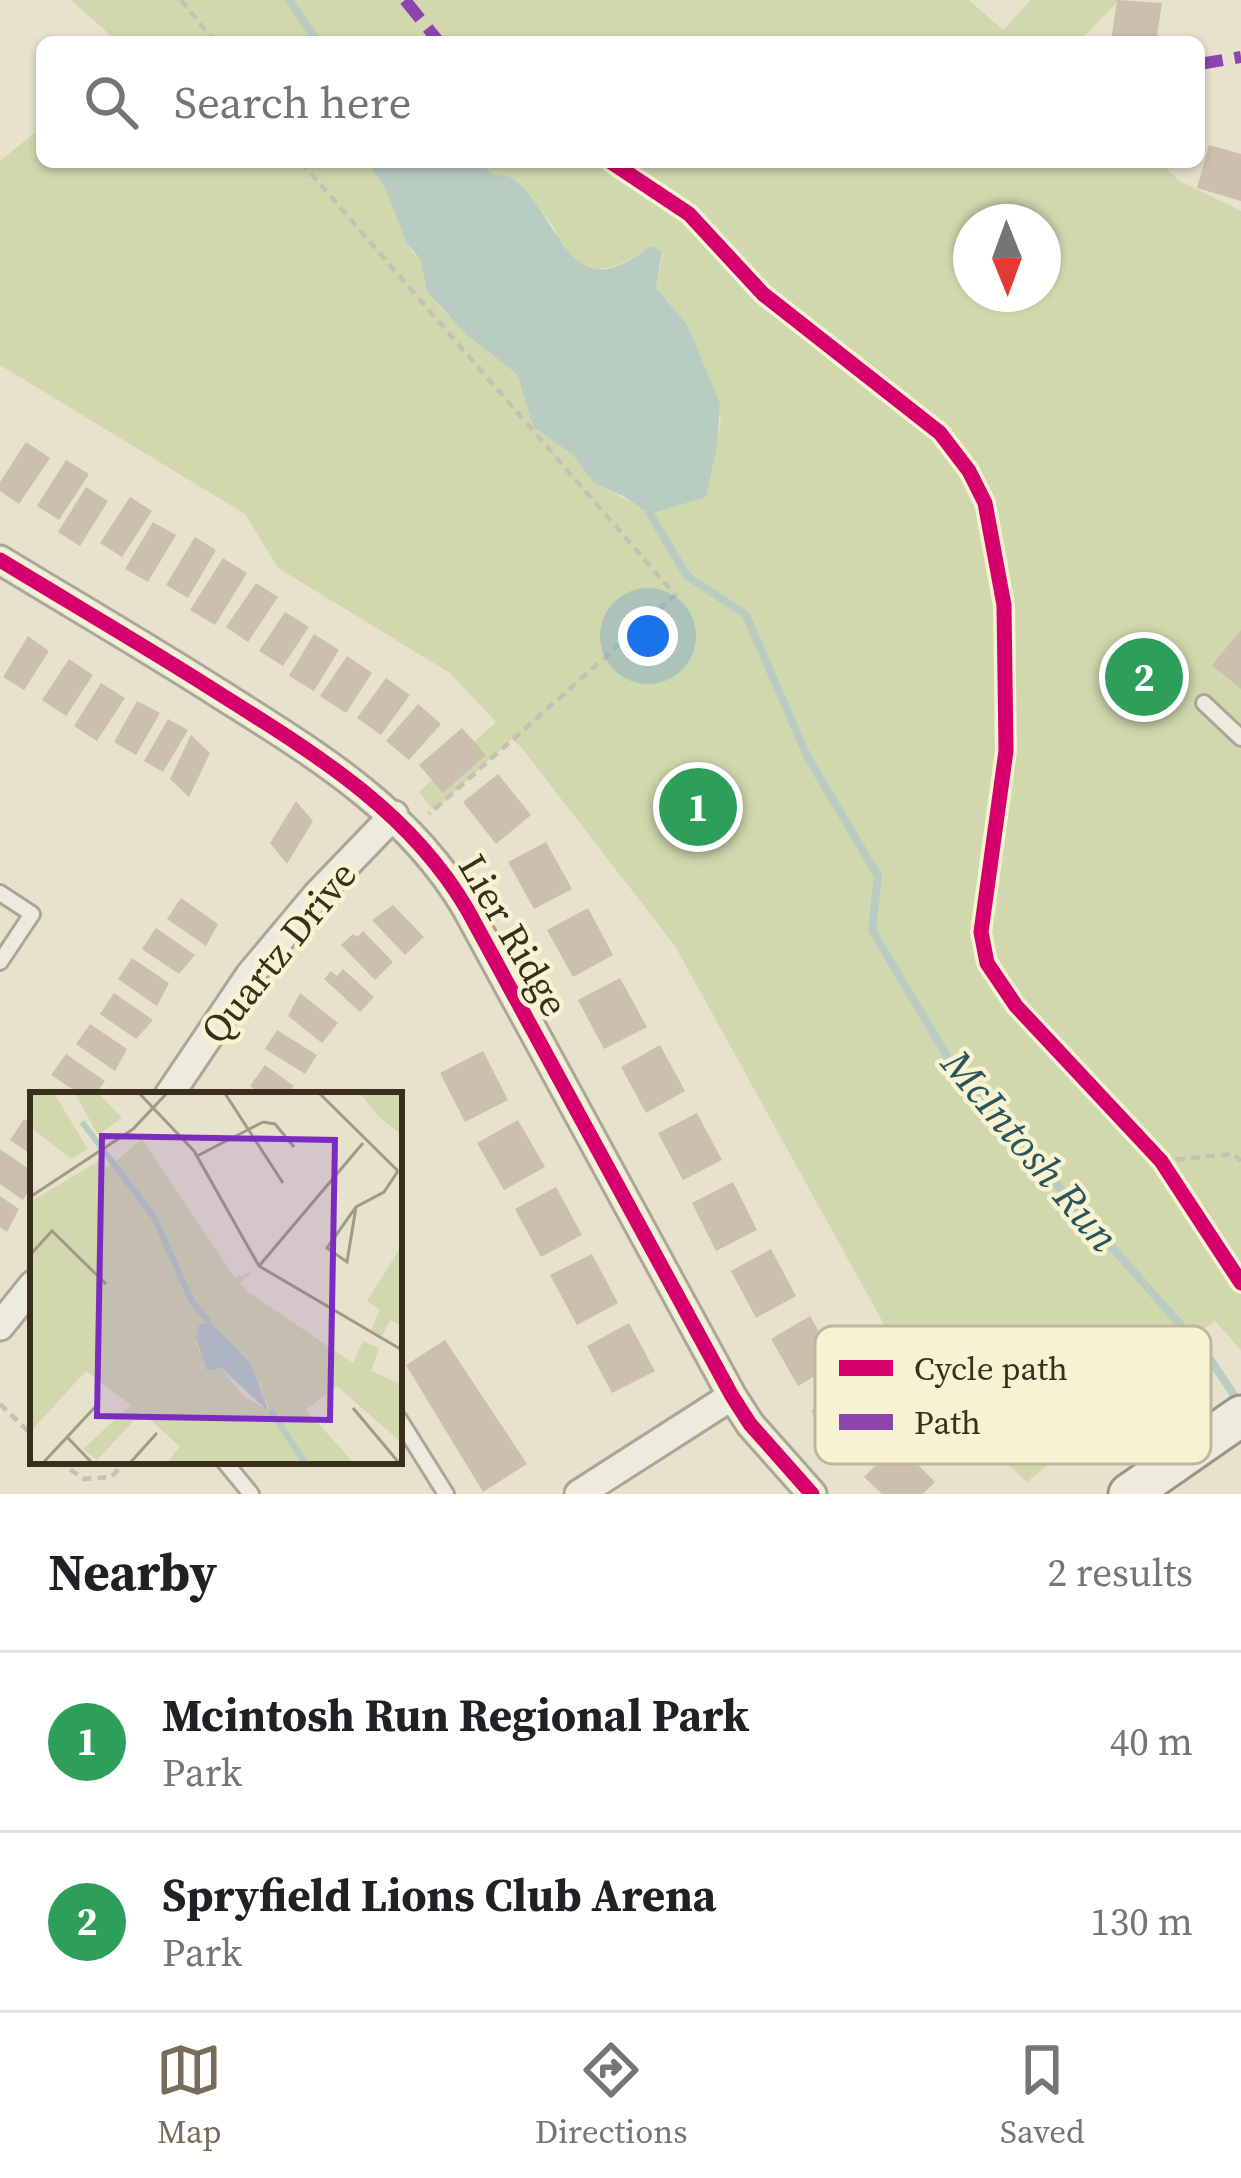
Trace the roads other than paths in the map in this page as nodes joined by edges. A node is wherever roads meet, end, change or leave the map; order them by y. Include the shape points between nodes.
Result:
1 (0, 560) edge
2 (1204, 703) dead end
3 (1241, 738) edge
4 (394, 815) junction
5 (0, 893) edge
6 (0, 962) edge
7 (171, 1092) edge
8 (30, 1290) edge
9 (0, 1326) edge
10 (732, 1396) junction
11 (1241, 1416) edge
12 (402, 1424) edge
13 (1211, 1436) edge
14 (226, 1464) edge
15 (1170, 1464) edge
16 (251, 1494) edge
17 (446, 1494) edge
18 (579, 1494) edge
19 (812, 1494) edge
20 (1130, 1494) edge

1 - 4 street, Lier Ridge via 330,763
2 - 3 lane
4 - 7 street, Quartz Drive via 250,975
4 - 10 street, Lier Ridge via 467,909
5 - 6 lane via 32,914
8 - 9 street
10 - 18 street
10 - 19 street, Lier Ridge
11 - 13 street
12 - 17 lane
14 - 16 lane
15 - 20 street

